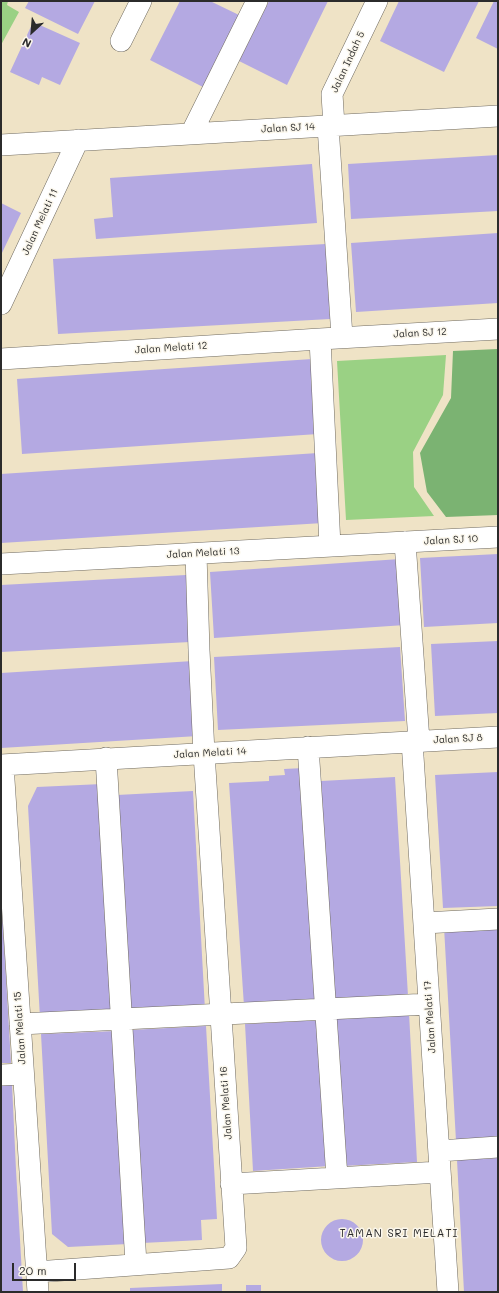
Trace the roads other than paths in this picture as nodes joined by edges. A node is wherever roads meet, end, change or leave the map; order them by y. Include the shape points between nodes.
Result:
1 (141, 1) edge
2 (257, 1) edge
3 (377, 1) edge
4 (121, 41) dead end
5 (498, 116) edge
6 (331, 126) junction
7 (191, 134) junction
8 (78, 140) junction
9 (1, 145) edge
10 (1, 304) edge
11 (498, 329) edge
12 (342, 337) junction
13 (320, 339) junction
14 (1, 359) edge
15 (498, 537) edge
16 (405, 542) junction
17 (330, 546) junction
18 (196, 554) junction
19 (1, 564) edge
20 (498, 737) edge
21 (415, 741) junction
22 (308, 747) junction
23 (204, 753) junction
24 (106, 758) junction
25 (2, 765) edge
26 (498, 919) edge
27 (424, 924) junction
28 (429, 1004) junction
29 (326, 1009) junction
30 (221, 1014) junction
31 (122, 1019) junction
32 (20, 1024) junction
33 (23, 1074) junction
34 (1, 1075) edge
35 (498, 1148) edge
36 (439, 1151) junction
37 (440, 1172) junction
38 (337, 1178) junction
39 (231, 1184) junction
40 (136, 1264) junction
41 (37, 1282) edge
42 (448, 1292) edge

1 - 4 street
2 - 7 street
3 - 6 street, Jalan Indah 5 via 332,94
5 - 6 street, Jalan SJ 14
6 - 7 street, Jalan SJ 14
6 - 12 street, Jalan Indah 5
7 - 8 street, Jalan SJ 14
8 - 9 street, Jalan SJ 14
8 - 10 street, Jalan Melati 11
11 - 12 street, Jalan SJ 12
12 - 13 street, Jalan Melati 12
13 - 14 street, Jalan Melati 12
13 - 17 street
15 - 16 street, Jalan SJ 10
16 - 17 street, Jalan Melati 13
16 - 21 street, Jalan Melati 17
17 - 18 street, Jalan Melati 13
18 - 19 street, Jalan Melati 13
18 - 23 street, Jalan Melati 16
20 - 21 street, Jalan SJ 8
21 - 22 street, Jalan Melati 14
21 - 27 street, Jalan Melati 17
22 - 23 street, Jalan Melati 14
22 - 29 street
23 - 24 street, Jalan Melati 14
23 - 30 street, Jalan Melati 16
24 - 25 street, Jalan Melati 14
24 - 31 street
25 - 32 street, Jalan Melati 15
26 - 27 street
27 - 28 street, Jalan Melati 17
28 - 29 street
28 - 36 street, Jalan Melati 17
29 - 30 street
29 - 38 street
30 - 31 street
30 - 39 street, Jalan Melati 16
31 - 32 street
31 - 40 street
32 - 33 street, Jalan Melati 15
33 - 34 street
33 - 41 street, Jalan Melati 15
35 - 36 street
36 - 37 street, Jalan Melati 17
37 - 38 street
37 - 42 street, Jalan Melati 17
38 - 39 street
39 - 40 street, Jalan Melati 16 via 236,1248 229,1258
40 - 41 street, Jalan Melati 16

